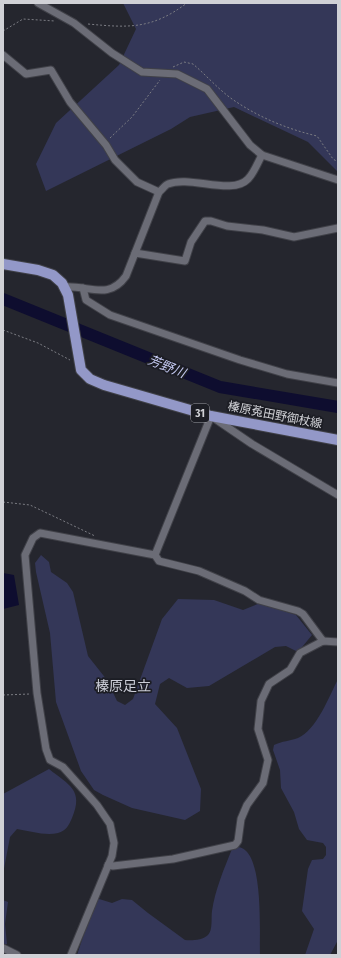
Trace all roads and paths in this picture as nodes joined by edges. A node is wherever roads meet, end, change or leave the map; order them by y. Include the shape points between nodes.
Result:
1 (38, 3) edge
2 (187, 3) edge
3 (58, 21) dead end
4 (88, 24) dead end
5 (3, 31) edge
6 (3, 55) edge
7 (262, 155) junction
8 (338, 180) edge
9 (159, 192) junction
10 (338, 228) edge
11 (135, 253) junction
12 (3, 264) edge
13 (83, 288) junction
14 (66, 291) junction
15 (3, 330) edge
16 (78, 362) junction
17 (338, 383) edge
18 (211, 416) junction
19 (338, 440) edge
20 (338, 495) edge
21 (3, 502) edge
22 (99, 538) dead end
23 (155, 555) junction
24 (323, 641) junction
25 (338, 642) edge
26 (37, 693) junction
27 (3, 696) edge
28 (108, 865) junction
29 (3, 948) edge
30 (17, 955) edge
31 (71, 955) edge

1 - 7 street via 74,23 112,53 142,72 177,74 207,89 250,145
2 - 4 path via 161,20 145,25 124,27
3 - 5 path via 23,19
6 - 9 street via 26,74 51,70 70,102 115,160 137,182
7 - 8 street
7 - 9 street via 248,179 240,185 181,181 167,184
9 - 11 street
10 - 11 street via 294,237 205,221 191,242 185,261
11 - 13 street via 120,284 109,290
12 - 14 main road via 53,275
13 - 14 street
13 - 17 street via 86,300 110,315 240,360 287,374
14 - 16 main road, 榛原菟田野御杖線 / 31
15 - 16 path
16 - 18 main road, 榛原菟田野御杖線 / 31 via 80,370 90,379 104,385
18 - 19 main road, 榛原菟田野御杖線 / 31
18 - 20 street via 252,444
18 - 23 street
21 - 22 path via 30,505
23 - 24 street via 159,561 199,571 245,591 259,600 298,611
23 - 26 street via 40,533 33,538 25,555
24 - 25 street
24 - 28 street via 300,653 290,670 269,684 261,701 258,729 268,760 263,783 247,805 235,845 173,859
26 - 27 path
26 - 28 street via 50,760 63,767 97,805 110,824 114,843
28 - 31 street
29 - 30 street

